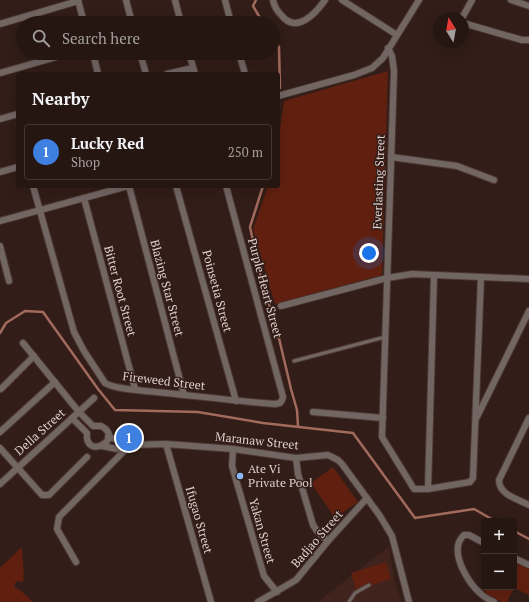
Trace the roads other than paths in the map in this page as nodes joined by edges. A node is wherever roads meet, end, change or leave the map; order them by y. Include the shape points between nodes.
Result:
1 (78, 0) edge
2 (126, 0) edge
3 (174, 0) edge
4 (225, 0) edge
5 (273, 0) edge
6 (325, 0) edge
7 (342, 0) edge
8 (419, 0) edge
9 (472, 0) edge
10 (511, 0) edge
11 (529, 6) edge
12 (465, 12) edge
13 (26, 16) edge
14 (82, 16) edge
15 (130, 16) edge
16 (179, 16) edge
17 (229, 16) edge
18 (16, 19) edge
19 (0, 24) edge
20 (469, 25) edge
21 (397, 35) junction
22 (529, 40) edge
23 (388, 48) junction
24 (44, 60) edge
25 (94, 60) edge
26 (142, 60) edge
27 (191, 60) edge
28 (241, 60) edge
29 (194, 71) edge
30 (0, 72) edge
31 (97, 72) edge
32 (145, 72) edge
33 (244, 72) edge
34 (280, 95) edge
35 (16, 115) edge
36 (0, 119) edge
37 (391, 157) junction
38 (16, 168) edge
39 (0, 172) edge
40 (494, 180) dead end
41 (34, 188) edge
42 (122, 188) edge
43 (130, 188) edge
44 (177, 188) edge
45 (227, 188) edge
46 (84, 198) junction
47 (40, 210) junction
48 (0, 221) edge
49 (0, 246) edge
50 (434, 275) junction
51 (481, 277) junction
52 (387, 278) junction
53 (529, 279) edge
54 (9, 281) dead end
55 (281, 306) dead end
56 (529, 311) edge
57 (386, 337) junction
58 (23, 343) dead end
59 (34, 356) junction
60 (294, 361) dead end
61 (55, 382) junction
62 (1, 389) edge
63 (135, 389) junction
64 (184, 395) junction
65 (283, 396) joint
66 (94, 398) dead end
67 (236, 401) junction
68 (79, 412) junction
69 (313, 412) dead end
70 (72, 418) junction
71 (383, 418) junction
72 (529, 418) edge
73 (476, 419) junction
74 (0, 432) edge
75 (108, 437) junction
76 (166, 444) junction
77 (130, 445) junction
78 (102, 446) junction
79 (0, 448) edge
80 (233, 449) junction
81 (88, 457) dead end
82 (296, 458) junction
83 (17, 467) junction
84 (0, 484) edge
85 (428, 489) junction
86 (367, 498) junction
87 (528, 502) edge
88 (328, 541) junction
89 (481, 541) edge
90 (517, 559) edge
91 (76, 562) dead end
92 (529, 565) edge
93 (368, 585) dead end
94 (277, 592) junction
95 (211, 602) edge
96 (258, 602) edge
97 (349, 602) edge
98 (409, 602) edge
99 (494, 602) edge

1 - 13 street
1 - 14 street
2 - 15 street
3 - 16 street
4 - 17 street
5 - 6 street via 277,10 288,22 294,24 310,17
7 - 21 street
8 - 21 street
9 - 12 street
10 - 11 street
18 - 19 street
20 - 22 street
21 - 23 street
23 - 34 street via 377,64 365,71
23 - 37 street, Everlasting Street via 394,71
24 - 30 street
25 - 31 street
26 - 32 street
27 - 29 street
28 - 33 street
35 - 36 street
37 - 40 street via 457,166
37 - 52 street, Everlasting Street
38 - 39 street
41 - 47 street, Fireweed Street
42 - 46 street
43 - 64 street, Blazing Star Street
44 - 67 street, Poinsetia Street
45 - 65 street, Purple Heart Street
46 - 47 street
46 - 63 street, Bitter Root Street
47 - 48 street
47 - 63 street, Fireweed Street via 70,322 79,342 105,383
49 - 54 street
50 - 51 street
50 - 52 street via 412,274
50 - 85 street
51 - 53 street
51 - 73 street
52 - 55 street
52 - 57 street, Everlasting Street
56 - 73 street
57 - 60 lane
57 - 71 street, Everlasting Street
58 - 59 street
59 - 61 street
59 - 62 street
61 - 68 street
61 - 74 street
63 - 64 street, Fireweed Street
64 - 67 street, Fireweed Street
65 - 67 street, Fireweed Street via 280,403 275,404
66 - 68 street, Della Street
68 - 70 street, Della Street
68 - 75 street, Maranaw Street via 94,426 104,428
69 - 71 street
70 - 78 street, Maranaw Street via 87,433 89,443 95,447
70 - 83 street, Della Street
71 - 85 street, Everlasting Street via 382,437 412,486 418,490
72 - 87 street via 499,480 500,488 505,493
73 - 85 street via 472,480
75 - 77 street, Maranaw Street
75 - 78 street
76 - 77 street, Maranaw Street
76 - 80 street, Maranaw Street
76 - 95 street, Ifugao Street
77 - 78 street, Maranaw Street via 117,449
77 - 91 street via 59,517 57,529
79 - 83 street
80 - 82 street, Maranaw Street
80 - 94 street, Yakan Street via 232,466 264,576
81 - 83 street via 49,495 42,495
82 - 86 street, Maranaw Street via 333,457 342,464
82 - 88 street via 313,525
83 - 84 street, Della Street
86 - 88 street, Badjao Street
86 - 98 street, Maranaw Street via 388,527 396,545
88 - 94 street, Badjao Street via 296,580
89 - 99 street via 464,535 459,542 457,553 460,564 474,587 482,596
90 - 92 street
93 - 97 lane via 355,593
94 - 96 street, Badjao Street

